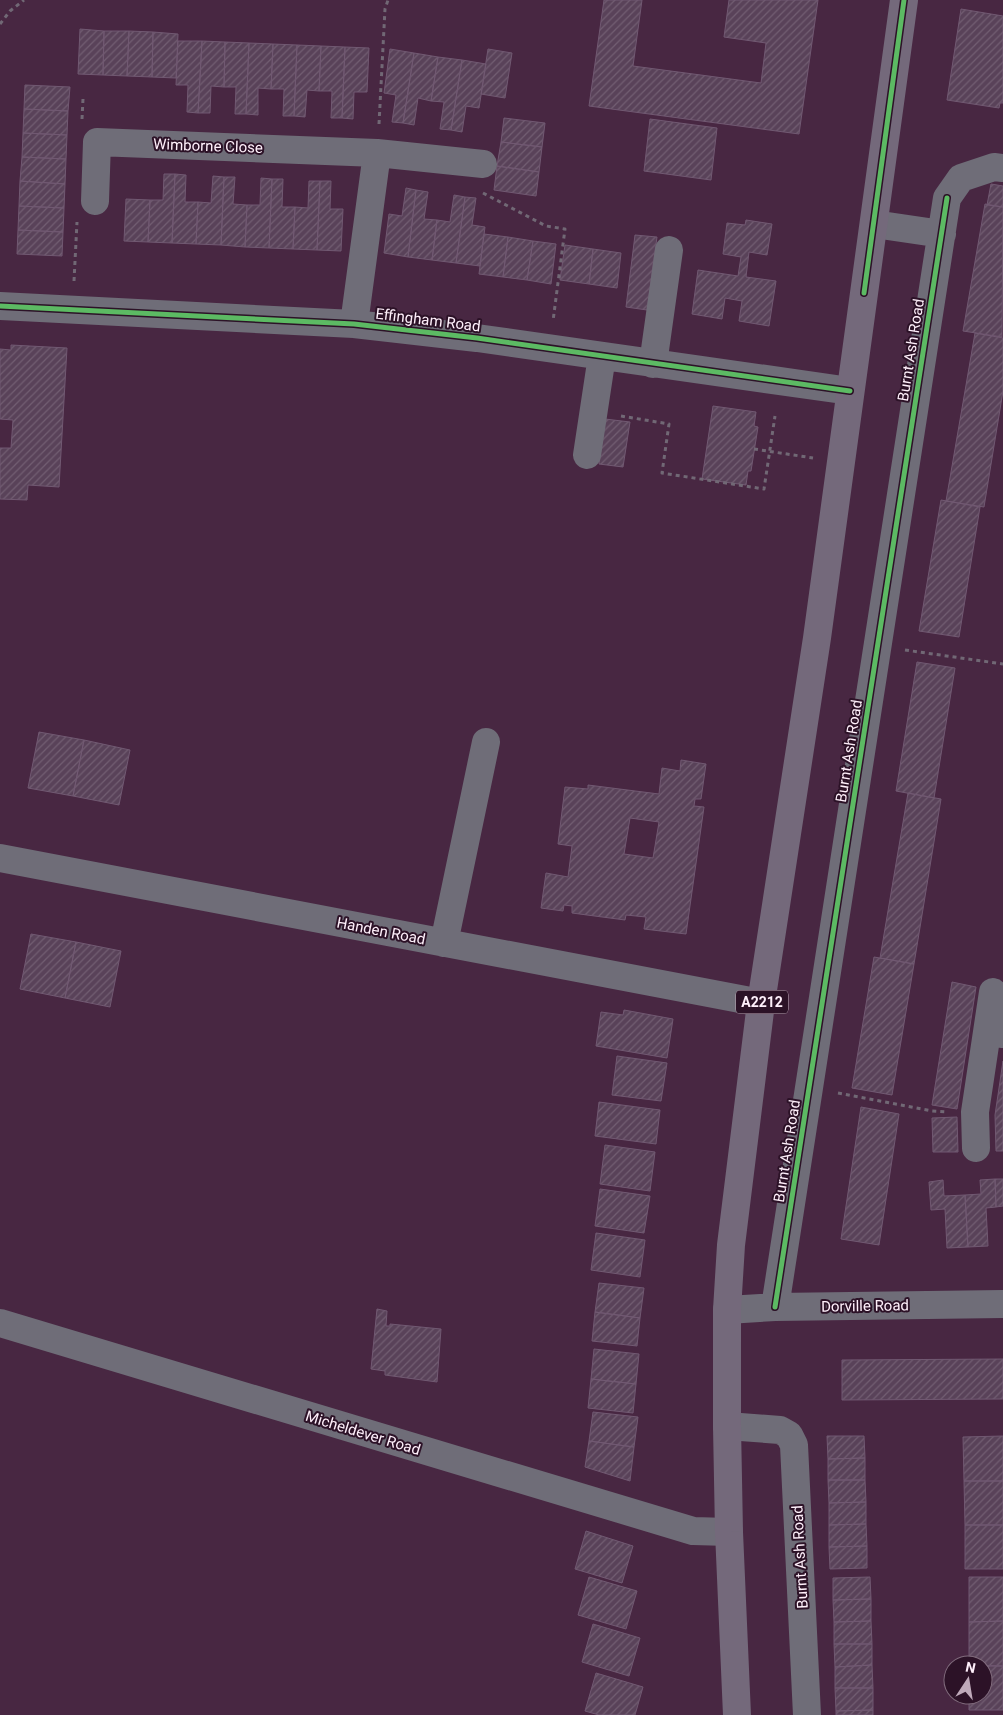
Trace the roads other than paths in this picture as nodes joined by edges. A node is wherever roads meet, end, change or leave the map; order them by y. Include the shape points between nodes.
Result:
1 (904, 0) edge
2 (378, 153) junction
3 (482, 164) road end
4 (1003, 168) edge
5 (94, 201) dead end
6 (874, 224) junction
7 (942, 234) junction
8 (669, 250) dead end
9 (0, 306) edge
10 (354, 324) junction
11 (602, 356) junction
12 (653, 364) junction
13 (850, 391) junction
14 (587, 455) dead end
15 (486, 742) dead end
16 (0, 858) edge
17 (444, 944) junction
18 (993, 992) dead end
19 (761, 1004) junction
20 (995, 1033) edge
21 (976, 1148) dead end
22 (1003, 1304) edge
23 (775, 1307) junction
24 (727, 1310) junction
25 (0, 1323) edge
26 (727, 1426) junction
27 (728, 1532) junction
28 (737, 1715) edge
29 (807, 1715) edge

1 - 6 main road, A2212
2 - 3 street, Wimborne Close
2 - 5 street, Wimborne Close via 97,142
2 - 10 street
4 - 7 street, Burnt Ash Road via 994,167 961,178 947,198
6 - 7 street
6 - 13 main road, A2212
7 - 23 street, Burnt Ash Road
8 - 12 street
9 - 10 street, Effingham Road
10 - 11 street, Effingham Road
11 - 12 street, Effingham Road
11 - 14 street
12 - 13 street, Effingham Road
13 - 19 main road, A2212 via 817,638
15 - 17 street
16 - 17 street, Handen Road
17 - 19 street, Handen Road
18 - 20 street
19 - 24 main road, A2212 via 731,1245
20 - 21 street via 975,1112
22 - 23 street, Dorville Road
23 - 24 street, Dorville Road
24 - 26 main road, A2212
25 - 27 street, Micheldever Road via 693,1531
26 - 27 main road, A2212
26 - 29 street, Burnt Ash Road via 780,1430 789,1435 794,1444
27 - 28 main road, A2212

